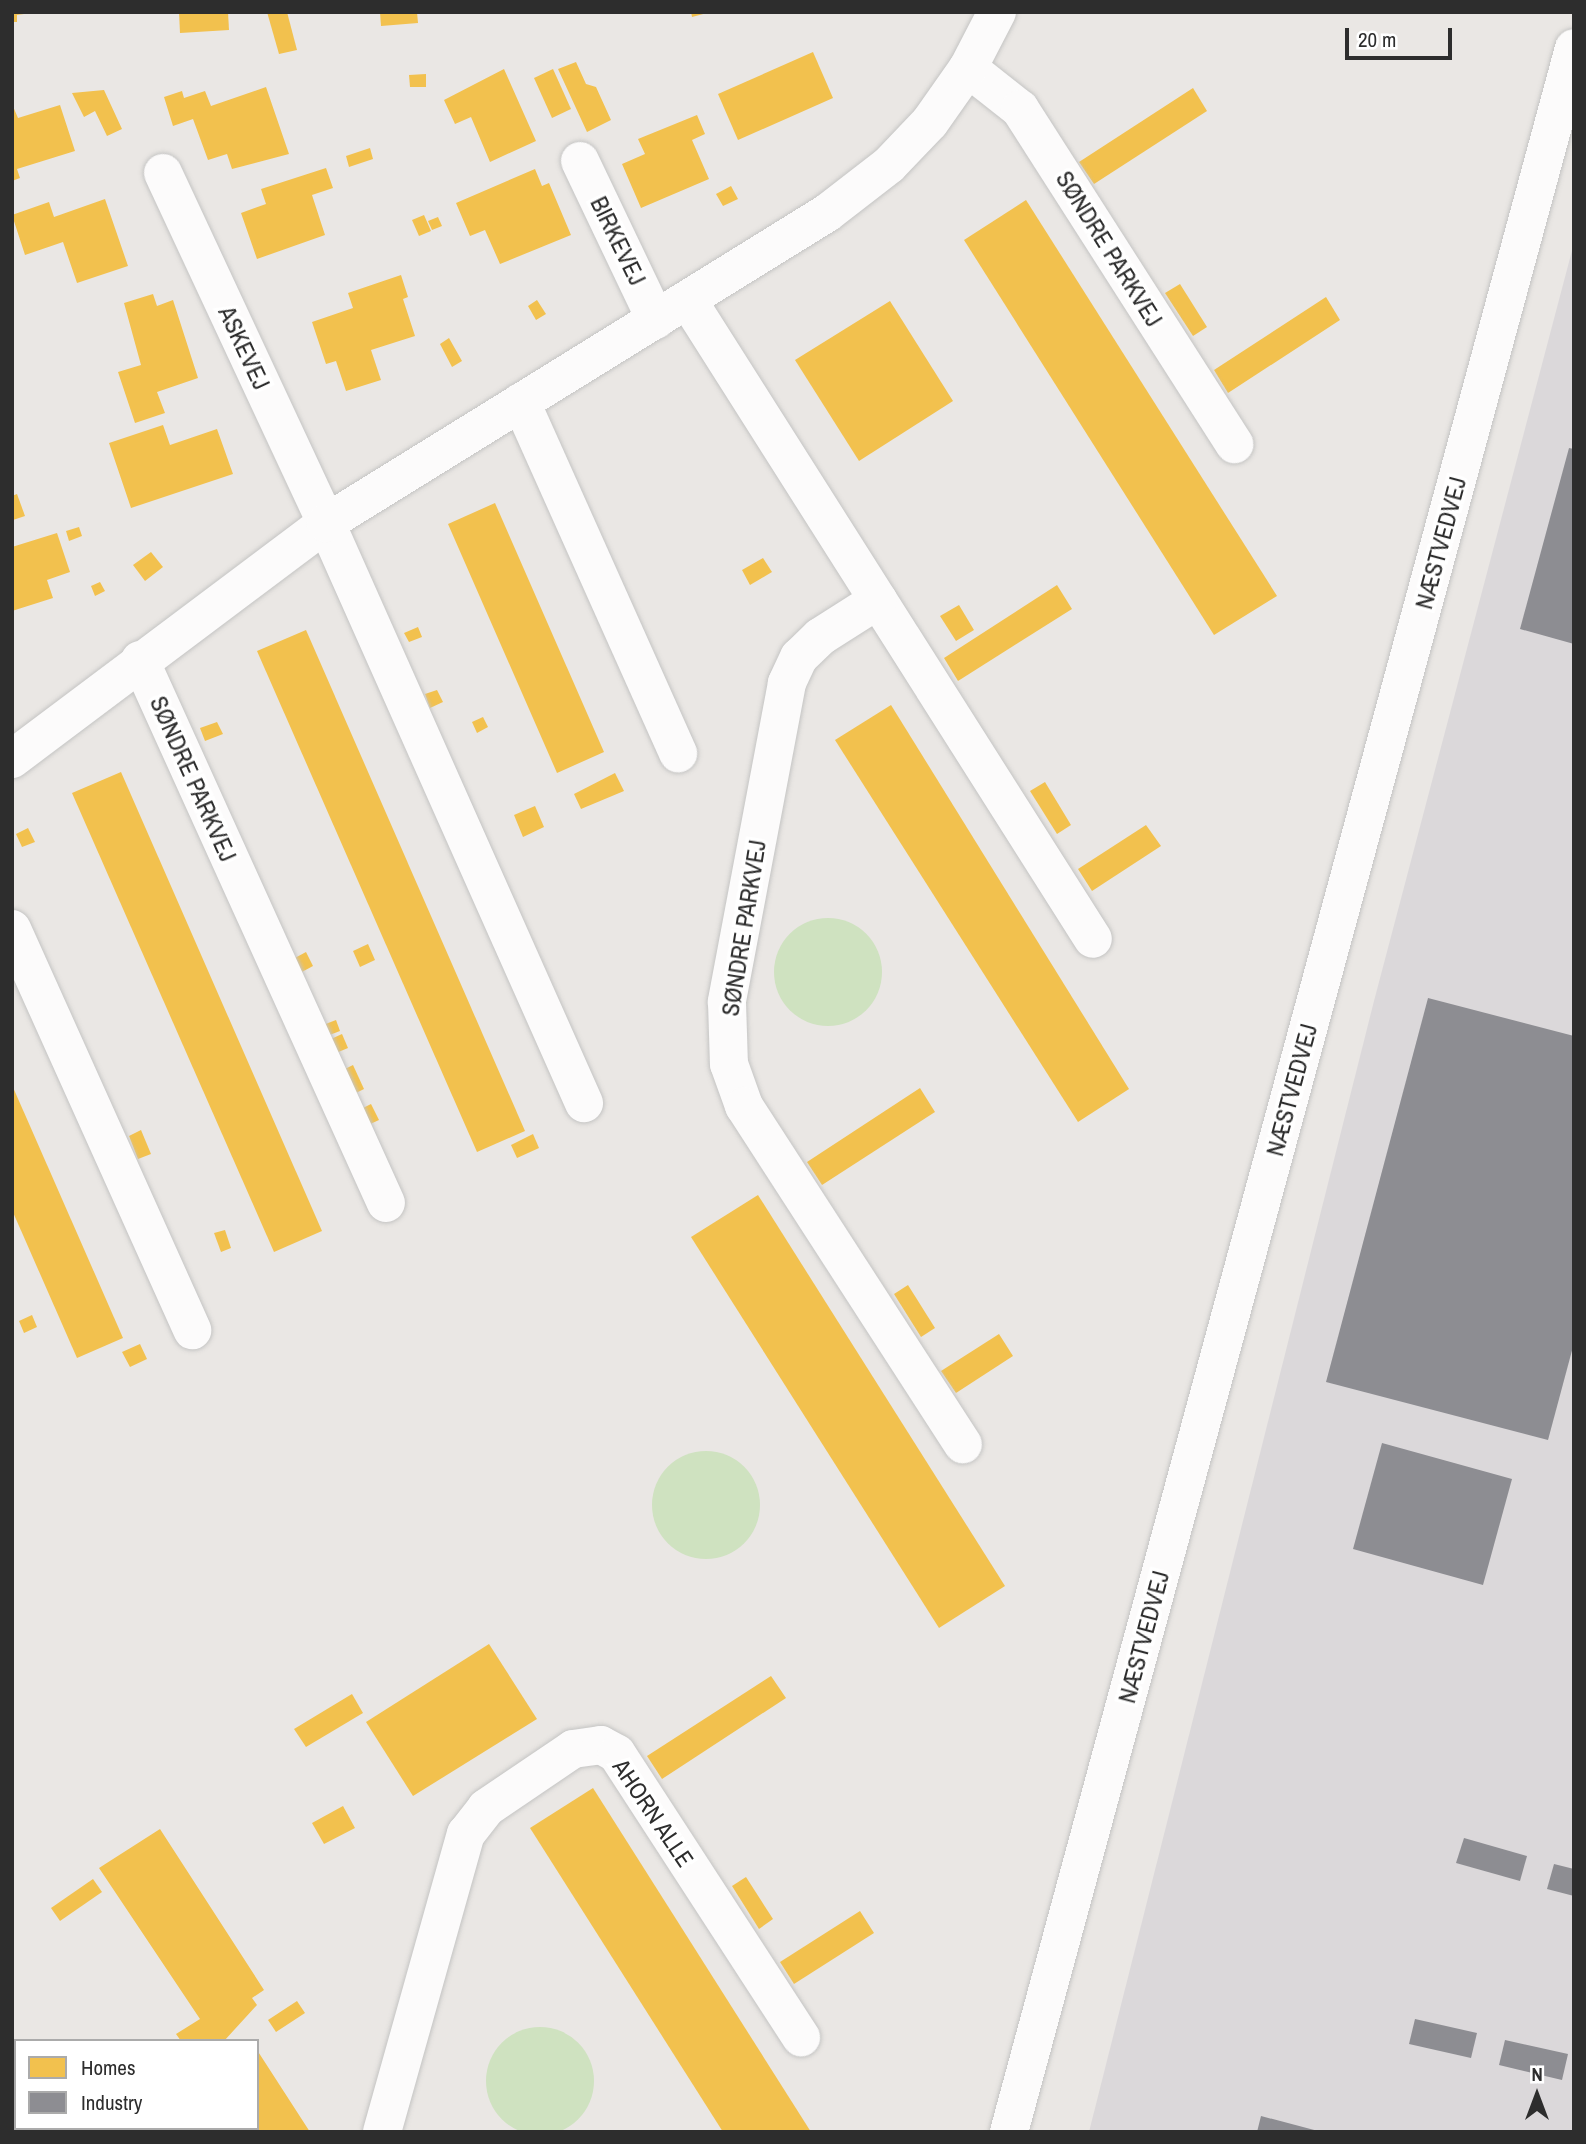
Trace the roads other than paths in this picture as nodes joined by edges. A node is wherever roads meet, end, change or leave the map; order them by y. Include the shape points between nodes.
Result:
1 (997, 12) edge
2 (1574, 48) edge
3 (968, 68) junction
4 (1564, 130) edge
5 (580, 161) dead end
6 (163, 173) dead end
7 (689, 302) junction
8 (656, 320) junction
9 (521, 402) junction
10 (1234, 444) dead end
11 (326, 523) junction
12 (878, 600) junction
13 (140, 660) junction
14 (678, 753) dead end
15 (12, 759) edge
16 (12, 929) edge
17 (1093, 939) dead end
18 (584, 1103) dead end
19 (386, 1203) dead end
20 (192, 1330) dead end
21 (963, 1444) dead end
22 (800, 2037) dead end
23 (383, 2132) edge
24 (1009, 2132) edge

1 - 3 street
2 - 4 street, NÆSTVEDVEJ
3 - 7 street via 930,122 889,164 827,213
3 - 10 street, SØNDRE PARKVEJ via 1020,109
4 - 24 street, NÆSTVEDVEJ
5 - 8 street, BIRKEVEJ
6 - 11 street, ASKEVEJ
7 - 8 street
7 - 12 street
8 - 9 street
9 - 11 street
9 - 14 street
11 - 13 street
11 - 18 street
12 - 17 street
12 - 21 street, SØNDRE PARKVEJ via 799,657 787,683 727,1002 729,1064 744,1106
13 - 15 street
13 - 19 street, SØNDRE PARKVEJ
16 - 20 street
22 - 23 street, AHORN ALLE via 617,1754 601,1745 573,1749 486,1808 466,1834

